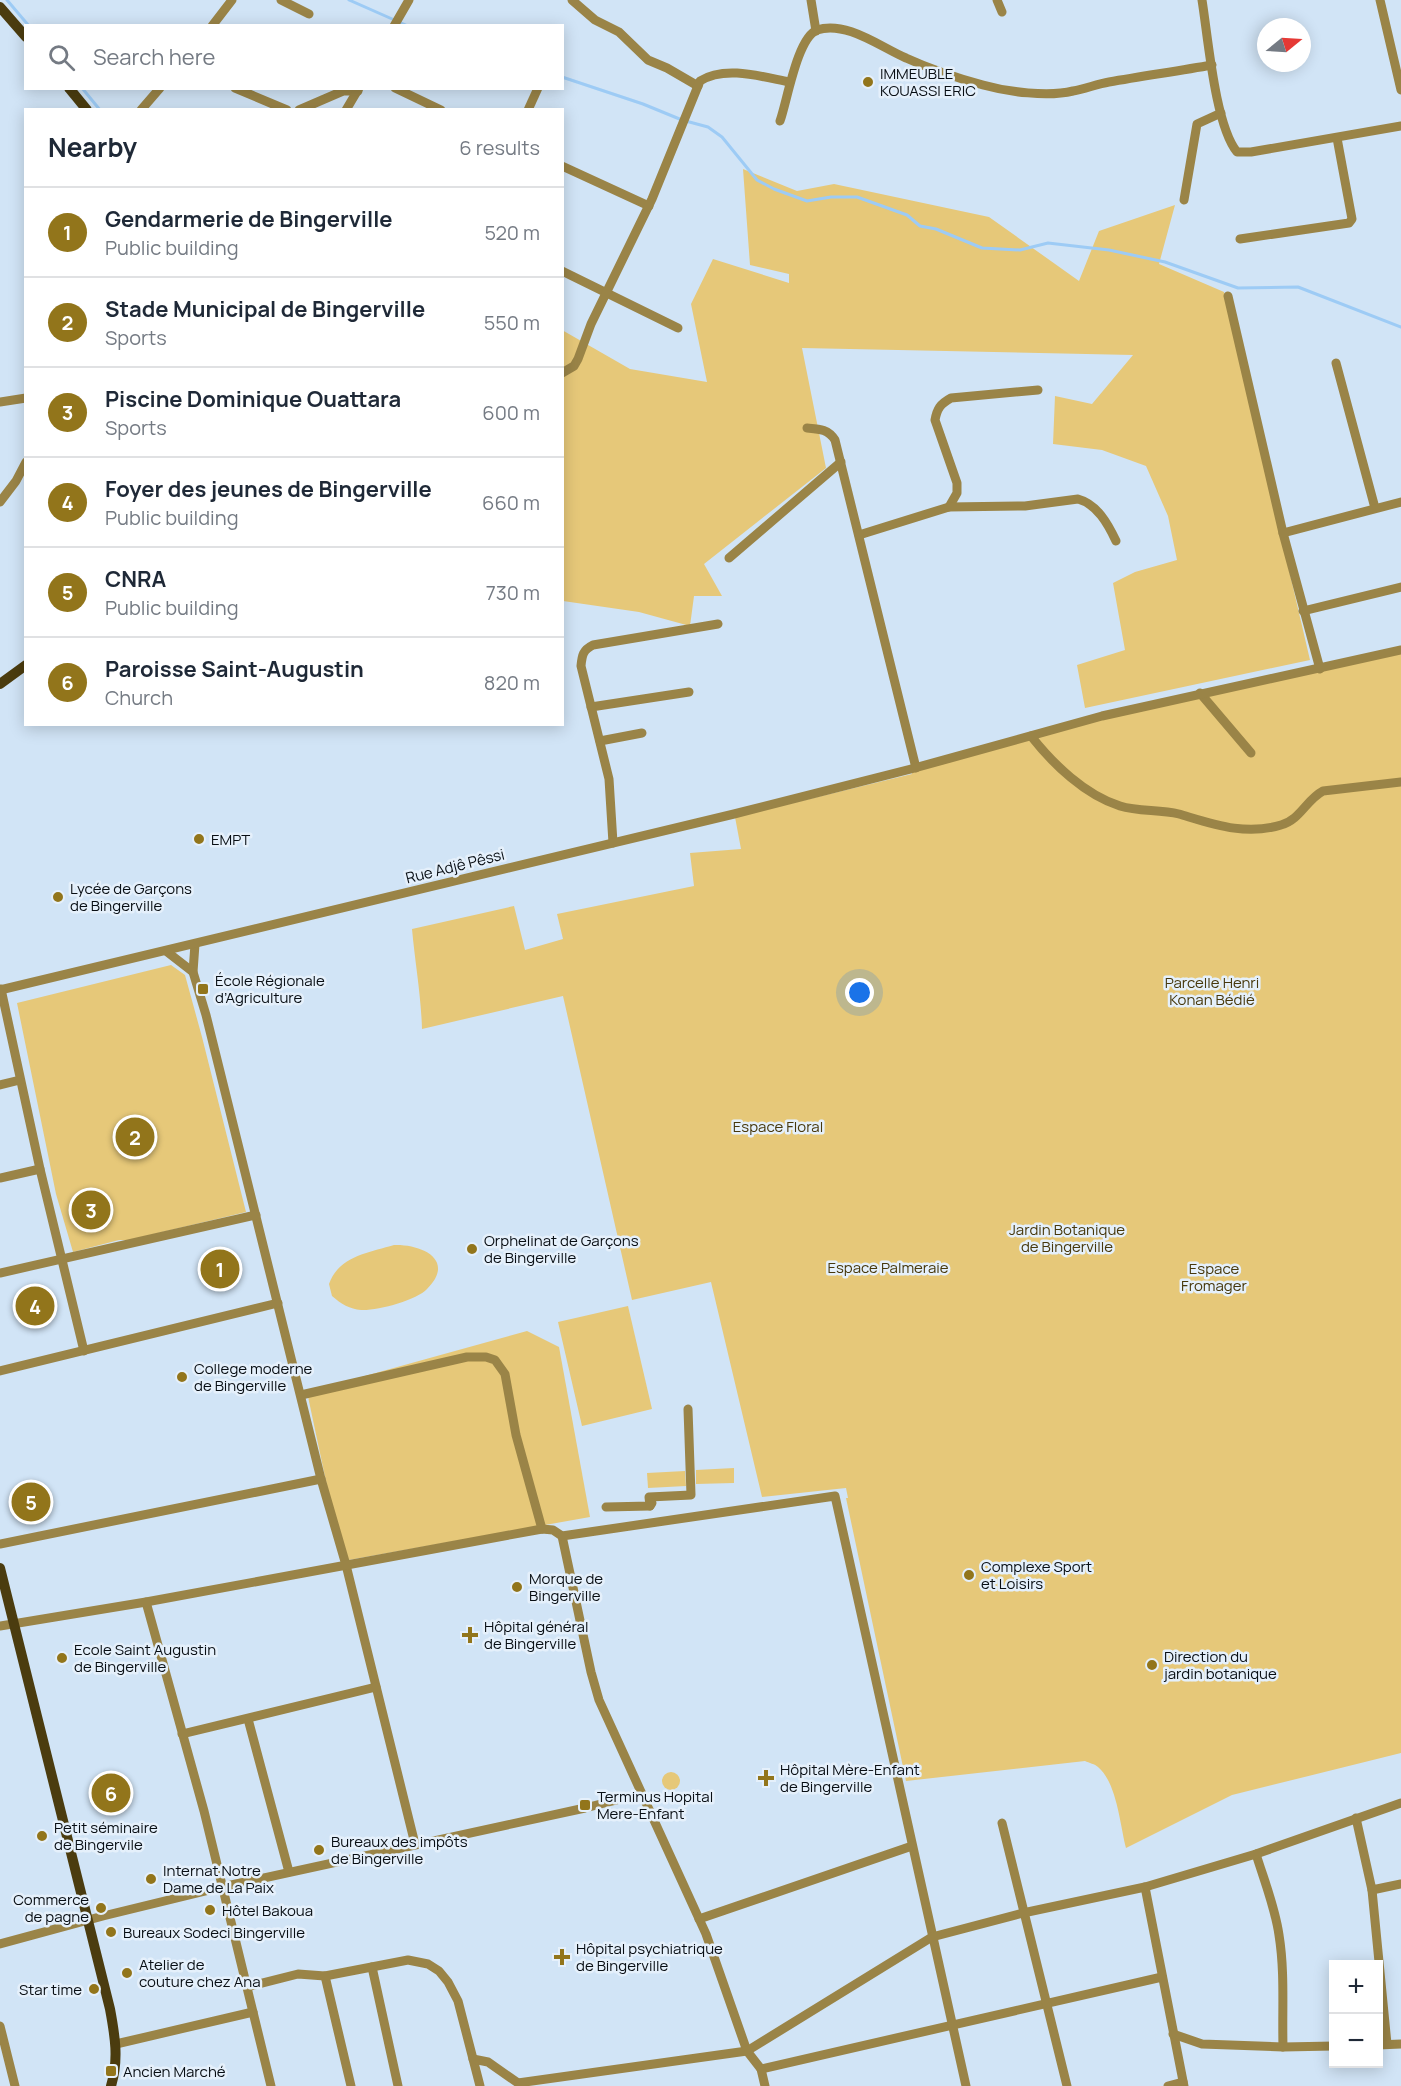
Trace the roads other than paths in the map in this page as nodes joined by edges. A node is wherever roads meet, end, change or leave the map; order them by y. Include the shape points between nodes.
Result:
1 (232, 0) edge
2 (281, 0) edge
3 (409, 0) edge
4 (572, 0) edge
5 (811, 0) edge
6 (997, 0) edge
7 (1202, 0) edge
8 (1380, 0) edge
9 (0, 7) edge
10 (1002, 12) dead end
11 (309, 14) dead end
12 (214, 24) edge
13 (395, 24) edge
14 (816, 30) junction
15 (24, 35) edge
16 (1212, 65) junction
17 (789, 82) junction
18 (698, 86) junction
19 (71, 90) edge
20 (158, 90) edge
21 (240, 90) edge
22 (359, 90) edge
23 (399, 90) edge
24 (537, 90) edge
25 (1401, 90) edge
26 (85, 108) edge
27 (143, 108) edge
28 (282, 108) edge
29 (304, 108) edge
30 (347, 108) edge
31 (437, 108) edge
32 (529, 108) edge
33 (1221, 113) junction
34 (780, 121) dead end
35 (1401, 126) edge
36 (1336, 138) junction
37 (564, 167) edge
38 (1184, 200) dead end
39 (649, 206) junction
40 (1240, 239) dead end
41 (564, 272) edge
42 (607, 292) junction
43 (1228, 296) dead end
44 (678, 328) dead end
45 (1336, 363) dead end
46 (564, 372) edge
47 (1038, 390) dead end
48 (24, 398) edge
49 (0, 402) edge
50 (807, 428) dead end
51 (841, 462) junction
52 (24, 466) edge
53 (0, 502) edge
54 (1401, 502) edge
55 (949, 507) junction
56 (1375, 508) junction
57 (1283, 533) junction
58 (859, 535) junction
59 (1116, 541) dead end
60 (729, 558) dead end
61 (1401, 587) edge
62 (1303, 611) junction
63 (718, 624) dead end
64 (1401, 650) edge
65 (24, 666) edge
66 (1320, 669) junction
67 (0, 684) edge
68 (689, 692) dead end
69 (1200, 693) junction
70 (591, 707) junction
71 (642, 733) dead end
72 (1031, 736) junction
73 (600, 741) junction
74 (1251, 753) dead end
75 (916, 768) junction
76 (1401, 782) edge
77 (613, 843) junction
78 (195, 944) junction
79 (166, 951) junction
80 (193, 972) junction
81 (1, 990) edge
82 (20, 1080) junction
83 (0, 1085) edge
84 (40, 1168) junction
85 (0, 1178) edge
86 (256, 1215) junction
87 (62, 1260) junction
88 (0, 1273) edge
89 (278, 1303) junction
90 (84, 1351) junction
91 (0, 1371) edge
92 (301, 1395) junction
93 (688, 1409) dead end
94 (321, 1479) junction
95 (606, 1506) dead end
96 (542, 1529) junction
97 (562, 1536) junction
98 (0, 1544) edge
99 (346, 1565) junction
100 (0, 1568) edge
101 (146, 1602) junction
102 (14, 1624) junction
103 (0, 1626) edge
104 (376, 1687) junction
105 (248, 1719) junction
106 (182, 1734) junction
107 (640, 1794) junction
108 (1401, 1803) edge
109 (1356, 1818) junction
110 (1002, 1823) dead end
111 (415, 1844) junction
112 (912, 1846) junction
113 (1256, 1854) junction
114 (289, 1872) junction
115 (1401, 1884) edge
116 (222, 1887) junction
117 (1144, 1887) junction
118 (1372, 1890) junction
119 (1023, 1914) junction
120 (699, 1919) junction
121 (88, 1920) junction
122 (932, 1937) junction
123 (0, 1944) edge
124 (372, 1967) junction
125 (325, 1976) junction
126 (1162, 1977) junction
127 (247, 1987) junction
128 (1046, 2003) junction
129 (253, 2012) junction
130 (1380, 2014) edge
131 (952, 2024) junction
132 (0, 2026) edge
133 (1173, 2034) junction
134 (116, 2044) junction
135 (1383, 2044) edge
136 (1401, 2044) edge
137 (1329, 2046) edge
138 (1283, 2048) junction
139 (747, 2051) junction
140 (473, 2059) junction
141 (761, 2069) junction
142 (520, 2084) edge
143 (1183, 2084) edge
144 (15, 2086) edge
145 (111, 2086) edge
146 (271, 2086) edge
147 (351, 2086) edge
148 (398, 2086) edge
149 (480, 2086) edge
150 (765, 2086) edge
151 (966, 2086) edge
152 (1067, 2086) edge
153 (1168, 2086) edge

1 - 12 street
2 - 11 street
3 - 13 street
4 - 18 street via 595,20 619,32 648,60
5 - 14 street
6 - 10 street
7 - 16 street
8 - 25 street
9 - 15 main road
14 - 16 street via 865,35 920,64 1015,91 1062,93
14 - 17 street via 800,52
16 - 33 street
17 - 18 street via 732,74 706,77
17 - 34 street
18 - 39 street
19 - 26 main road
20 - 27 street
21 - 28 street
22 - 29 street via 343,91
22 - 30 street
23 - 31 street
24 - 32 street
33 - 36 street via 1237,152
33 - 38 street via 1197,124
35 - 36 street
36 - 40 street via 1352,219 1349,223
37 - 39 street
39 - 42 street
41 - 42 street
42 - 44 street
42 - 46 street via 578,359
43 - 57 street
45 - 56 street
47 - 55 street via 951,398 937,409 934,420 957,483 957,493
48 - 49 street
50 - 51 street via 830,433
51 - 58 street
51 - 60 street
52 - 53 street
54 - 56 street
55 - 58 street
55 - 59 street via 1025,506 1078,499 1095,508
56 - 57 street
57 - 62 street
58 - 75 street
61 - 62 street
62 - 66 street
63 - 70 street via 585,648 581,666
64 - 66 street, Rue Adjê Pêssi
65 - 67 main road
66 - 69 street, Rue Adjê Pêssi
68 - 70 street
69 - 72 street, Rue Adjê Pêssi
69 - 74 street
70 - 73 street
71 - 73 street
72 - 75 street, Rue Adjê Pêssi
72 - 76 street via 1086,789 1120,806 1163,810 1237,830 1284,824 1323,791
73 - 77 street via 609,779
75 - 77 street, Rue Adjê Pêssi
77 - 78 street, Rue Adjê Pêssi
78 - 79 street, Rue Adjê Pêssi
78 - 80 street
79 - 80 street
79 - 81 street, Rue Adjê Pêssi
80 - 86 street
81 - 82 street
82 - 83 street
82 - 84 street
84 - 85 street
84 - 87 street
86 - 87 street
86 - 89 street
87 - 88 street
87 - 90 street
89 - 90 street
89 - 92 street
90 - 91 street
92 - 94 street
92 - 96 street via 467,1357 495,1360 505,1374 516,1436
93 - 95 street via 691,1495 649,1497 651,1504
94 - 98 street
94 - 99 street
96 - 97 street
96 - 99 street
97 - 107 street via 599,1700
97 - 112 street via 835,1496
99 - 101 street
99 - 104 street
100 - 102 main road
101 - 102 street
101 - 106 street
102 - 103 street
102 - 121 main road
104 - 105 street
104 - 111 street
105 - 106 street
105 - 114 street
106 - 116 street
107 - 111 street
107 - 120 street
108 - 109 street
109 - 113 street
109 - 118 street
110 - 119 street
111 - 114 street
112 - 120 street
112 - 122 street
113 - 117 street
113 - 138 street via 1279,1935
114 - 116 street
115 - 118 street
116 - 121 street
116 - 127 street
117 - 119 street
117 - 126 street
118 - 130 street
119 - 122 street
119 - 128 street
120 - 139 street
121 - 123 street
121 - 134 main road
122 - 131 street
122 - 139 street
124 - 125 street
124 - 140 street via 408,1960 439,1971 458,2001
124 - 148 street
125 - 127 street via 298,1974
125 - 147 street
126 - 128 street
126 - 133 street
127 - 129 street
128 - 131 street
128 - 152 street
129 - 134 street
129 - 146 street
131 - 141 street
131 - 151 street
132 - 144 street
133 - 138 street via 1202,2044
133 - 143 street
134 - 145 main road
135 - 136 street
137 - 138 street
139 - 141 street
139 - 142 street
140 - 142 street via 488,2062
140 - 149 street
141 - 150 street
143 - 153 street

